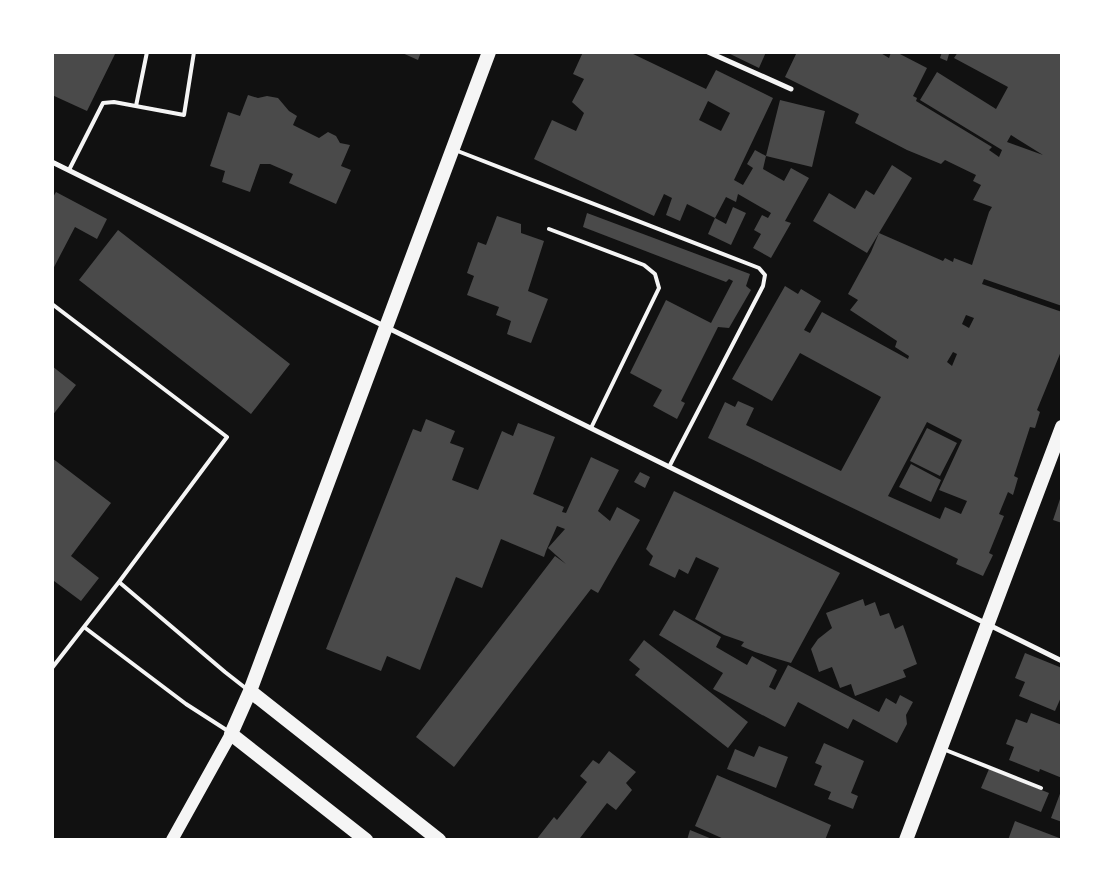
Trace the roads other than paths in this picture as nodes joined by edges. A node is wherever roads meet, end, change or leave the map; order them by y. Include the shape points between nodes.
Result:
1 (147, 52) edge
2 (194, 52) edge
3 (490, 52) edge
4 (708, 52) edge
5 (791, 88) dead end
6 (136, 106) junction
7 (453, 149) junction
8 (52, 162) edge
9 (69, 170) junction
10 (549, 229) dead end
11 (52, 304) edge
12 (386, 327) junction
13 (1062, 427) edge
14 (591, 428) junction
15 (669, 467) junction
16 (119, 582) junction
17 (987, 625) junction
18 (84, 627) junction
19 (1062, 662) edge
20 (52, 668) edge
21 (250, 691) junction
22 (231, 734) junction
23 (941, 748) junction
24 (1041, 788) dead end
25 (172, 840) edge
26 (366, 840) edge
27 (439, 840) edge
28 (906, 840) edge

1 - 6 lane
2 - 6 lane via 184,115
3 - 7 highway
4 - 5 street
6 - 9 lane via 103,103
7 - 12 highway
7 - 15 lane via 759,268 765,275 763,286
8 - 9 street
9 - 12 street
10 - 14 lane via 644,265 655,274 659,288
11 - 16 lane via 227,437
12 - 14 street
12 - 21 highway
13 - 17 highway
14 - 15 street
15 - 17 street
16 - 18 lane
16 - 21 lane
17 - 19 street
17 - 23 highway
18 - 20 lane
18 - 22 lane
21 - 22 highway
21 - 27 highway
22 - 25 main road
22 - 26 highway
23 - 24 lane
23 - 28 highway

